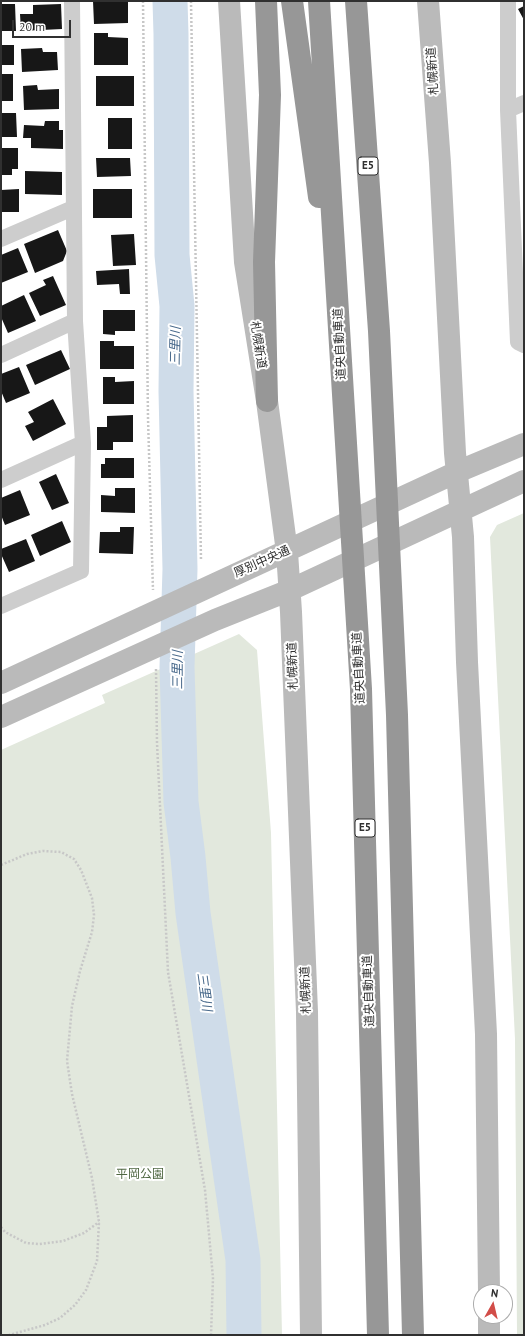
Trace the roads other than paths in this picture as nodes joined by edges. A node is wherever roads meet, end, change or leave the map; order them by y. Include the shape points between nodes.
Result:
1 (72, 1) edge
2 (229, 1) edge
3 (266, 1) edge
4 (292, 1) edge
5 (318, 1) edge
6 (356, 1) edge
7 (428, 1) edge
8 (508, 1) edge
9 (524, 103) edge
10 (508, 110) junction
11 (73, 208) junction
12 (519, 228) edge
13 (1, 239) edge
14 (75, 321) junction
15 (339, 321) junction
16 (524, 345) edge
17 (1, 355) edge
18 (267, 402) junction
19 (83, 443) junction
20 (524, 444) edge
21 (457, 472) junction
22 (1, 480) edge
23 (524, 481) edge
24 (460, 511) junction
25 (287, 552) junction
26 (290, 590) junction
27 (1, 606) edge
28 (1, 683) edge
29 (1, 717) edge
30 (490, 1284) edge
31 (489, 1324) edge
32 (311, 1335) edge
33 (378, 1335) edge
34 (413, 1335) edge
35 (489, 1335) edge

1 - 11 street
2 - 18 street, 札幌新道 via 244,262
3 - 18 highway via 270,95 264,262
4 - 15 highway via 312,158
5 - 15 highway, 道央自動車道 / E5
6 - 34 highway, E5 via 379,331 397,708
7 - 21 street, 札幌新道
8 - 10 street
9 - 10 street
10 - 12 street
11 - 13 street
11 - 14 street
12 - 16 street via 518,342
14 - 17 street
14 - 19 street
15 - 33 highway, 道央自動車道 / E5 via 361,690
18 - 25 street, 札幌新道
19 - 22 street
19 - 27 street via 81,571
20 - 21 street, 厚別中央通
21 - 24 street, 札幌新道
21 - 25 street, 厚別中央通
23 - 24 street
24 - 26 street
24 - 30 street, 札幌新道 via 486,1034
25 - 26 street, 札幌新道
25 - 28 street, 厚別中央通
26 - 29 street via 215,620 148,661
26 - 32 street, 札幌新道 via 307,1012
31 - 35 street

